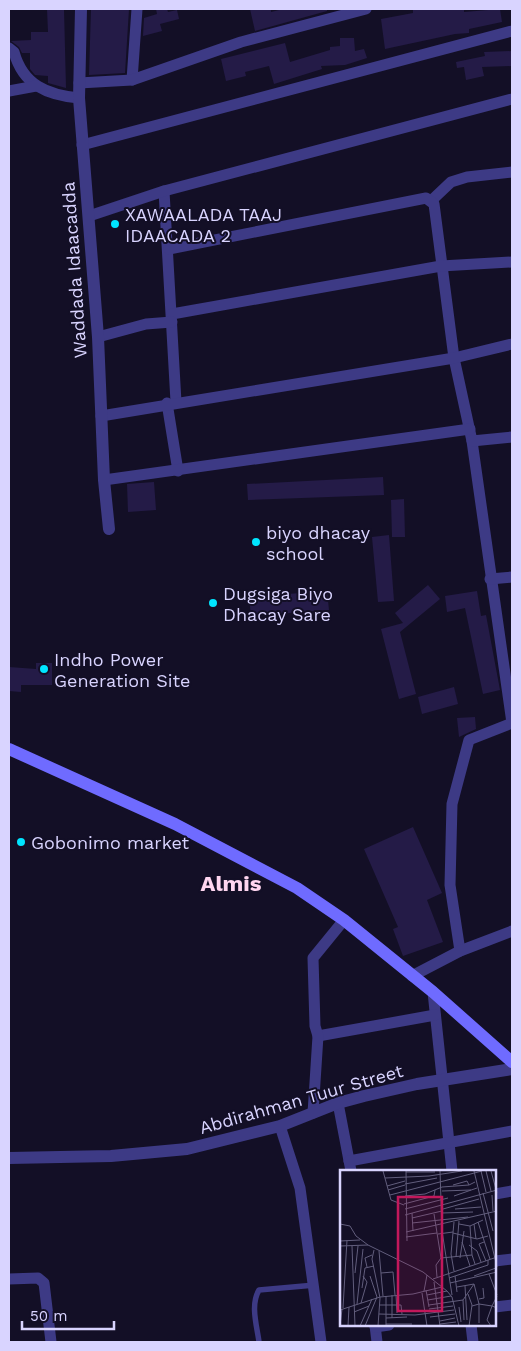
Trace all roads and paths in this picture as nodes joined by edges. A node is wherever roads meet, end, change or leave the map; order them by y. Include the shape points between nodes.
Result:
1 (81, 9) edge
2 (137, 9) edge
3 (366, 9) edge
4 (324, 14) edge
5 (512, 31) edge
6 (9, 48) edge
7 (132, 80) junction
8 (79, 83) junction
9 (36, 86) junction
10 (9, 91) edge
11 (79, 98) junction
12 (512, 98) edge
13 (82, 145) junction
14 (512, 172) edge
15 (164, 191) junction
16 (432, 200) junction
17 (89, 216) junction
18 (169, 249) junction
19 (512, 262) edge
20 (441, 266) junction
21 (172, 318) junction
22 (98, 337) junction
23 (512, 344) edge
24 (454, 358) junction
25 (172, 403) junction
26 (101, 416) junction
27 (470, 429) junction
28 (512, 437) edge
29 (472, 442) junction
30 (178, 471) junction
31 (104, 480) junction
32 (109, 529) dead end
33 (512, 577) edge
34 (490, 579) junction
35 (512, 723) edge
36 (9, 749) edge
37 (344, 920) junction
38 (510, 935) edge
39 (460, 952) junction
40 (412, 976) junction
41 (433, 992) junction
42 (435, 1015) junction
43 (318, 1036) junction
44 (512, 1062) edge
45 (512, 1069) edge
46 (442, 1080) junction
47 (338, 1103) junction
48 (313, 1113) junction
49 (280, 1126) junction
50 (512, 1132) edge
51 (448, 1142) junction
52 (9, 1158) edge
53 (350, 1166) edge
54 (452, 1170) edge
55 (512, 1191) edge
56 (496, 1194) edge
57 (512, 1259) edge
58 (496, 1261) edge
59 (9, 1279) edge
60 (315, 1285) junction
61 (512, 1305) edge
62 (496, 1307) edge
63 (375, 1326) edge
64 (471, 1326) edge
65 (51, 1342) edge
66 (259, 1342) edge
67 (321, 1342) edge
68 (377, 1342) edge
69 (473, 1342) edge

1 - 8 street, Waddada Idaacadda
2 - 7 street
3 - 4 street
4 - 7 street
5 - 13 street
6 - 9 street via 14,52 18,67
7 - 8 street
8 - 11 street, Waddada Idaacadda
9 - 10 street
9 - 11 street via 60,96
11 - 13 street, Waddada Idaacadda
12 - 15 street
13 - 17 street, Waddada Idaacadda
14 - 16 street via 451,182
15 - 17 street
15 - 18 street
16 - 18 street via 426,198
16 - 20 street
17 - 22 street, Waddada Idaacadda
18 - 21 street
19 - 20 street
20 - 21 street
20 - 24 street
21 - 22 street
21 - 25 street
22 - 26 street, Waddada Idaacadda
23 - 24 street
24 - 25 street
24 - 27 street
25 - 26 street
25 - 30 street
26 - 31 street, Waddada Idaacadda
27 - 29 street
27 - 30 street
28 - 29 street
29 - 34 street
30 - 31 street
31 - 32 street, Waddada Idaacadda
33 - 34 street
34 - 35 street
35 - 39 street via 470,740 452,804 450,886
36 - 37 main road via 175,824 297,888
37 - 40 main road
37 - 43 street via 313,958
38 - 39 street
39 - 40 street
40 - 41 main road
41 - 42 street
41 - 44 main road
42 - 43 street
42 - 46 street
43 - 48 street
45 - 46 street, Abdirahman Tuur Street
46 - 47 street, Abdirahman Tuur Street
46 - 51 street
47 - 48 street, Abdirahman Tuur Street
47 - 53 street
48 - 49 street, Abdirahman Tuur Street
49 - 52 street, Abdirahman Tuur Street via 187,1149 111,1156
49 - 60 street via 300,1188
50 - 51 street
51 - 53 street
51 - 54 street
55 - 56 street
57 - 58 street
59 - 65 street via 38,1278 44,1283
60 - 66 lane via 259,1290 254,1306
60 - 67 street
61 - 62 street
63 - 68 street
64 - 69 street

